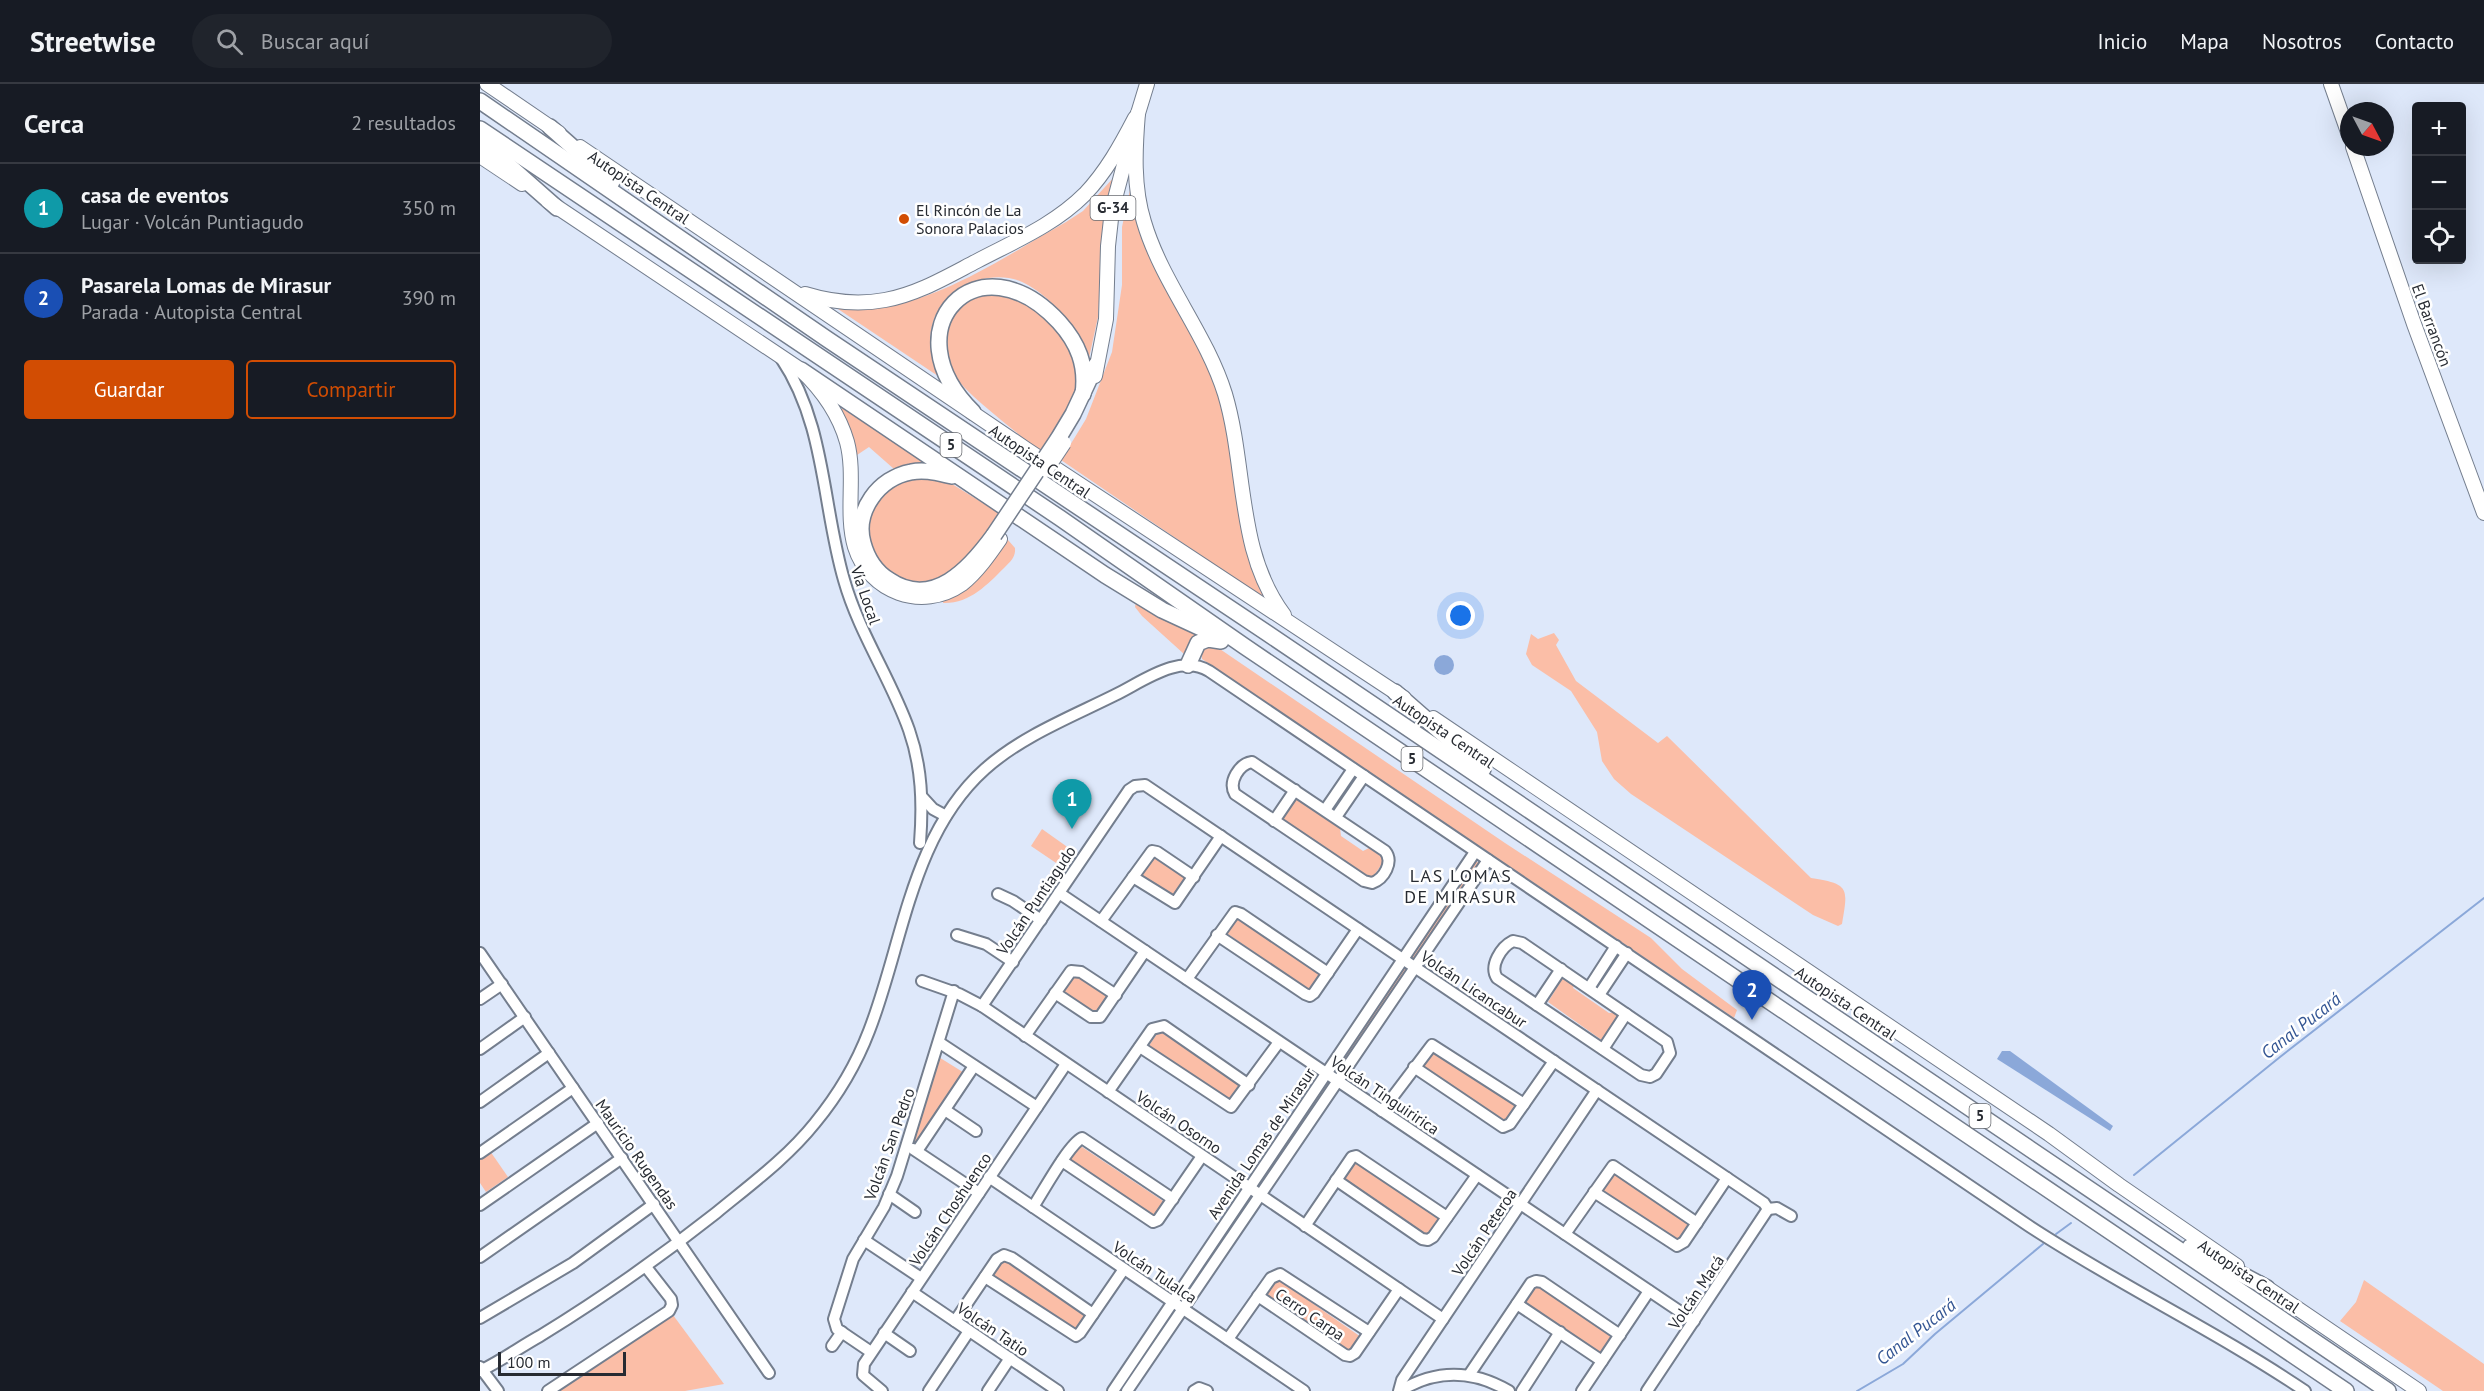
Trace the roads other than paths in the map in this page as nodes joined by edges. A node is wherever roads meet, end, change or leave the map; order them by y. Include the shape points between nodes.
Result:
1 (487, 84) edge
2 (1147, 84) edge
3 (2331, 84) edge
4 (480, 101) edge
5 (2340, 110) edge
6 (1138, 113) junction
7 (550, 127) junction
8 (480, 129) edge
9 (480, 140) edge
10 (480, 156) edge
11 (2356, 156) edge
12 (557, 208) junction
13 (657, 221) junction
14 (791, 289) junction
15 (779, 356) junction
16 (1096, 365) junction
17 (801, 370) junction
18 (1083, 394) junction
19 (973, 412) junction
20 (1061, 441) junction
21 (965, 481) junction
22 (2484, 513) edge
23 (997, 537) junction
24 (1293, 625) junction
25 (1244, 646) junction
26 (1188, 665) junction
27 (1395, 693) junction
28 (1353, 769) junction
29 (1364, 776) junction
30 (1138, 785) joint
31 (1295, 790) junction
32 (922, 797) junction
33 (1325, 810) junction
34 (946, 816) junction
35 (1336, 817) junction
36 (1275, 821) junction
37 (1550, 825) junction
38 (1221, 837) junction
39 (920, 843) dead end
40 (1475, 852) junction
41 (1488, 860) junction
42 (1133, 877) junction
43 (1194, 877) junction
44 (1059, 893) junction
45 (998, 894) dead end
46 (1041, 920) junction
47 (1101, 921) junction
48 (1358, 929) junction
49 (957, 935) dead end
50 (1217, 935) junction
51 (1616, 946) junction
52 (1145, 951) junction
53 (480, 953) edge
54 (1627, 953) junction
55 (1403, 959) junction
56 (1013, 962) junction
57 (1414, 967) junction
58 (1561, 969) junction
59 (1328, 973) junction
60 (1186, 979) junction
61 (922, 981) dead end
62 (501, 984) junction
63 (1589, 988) junction
64 (954, 992) junction
65 (1055, 993) junction
66 (1116, 995) junction
67 (1599, 995) junction
68 (480, 999) edge
69 (1537, 1005) junction
70 (982, 1006) junction
71 (1626, 1014) junction
72 (525, 1017) junction
73 (1025, 1036) junction
74 (1279, 1042) junction
75 (940, 1043) junction
76 (1140, 1047) junction
77 (480, 1049) edge
78 (1603, 1049) junction
79 (549, 1053) junction
80 (1554, 1061) junction
81 (1066, 1064) junction
82 (974, 1066) junction
83 (1414, 1067) junction
84 (1326, 1074) junction
85 (1337, 1081) junction
86 (1249, 1085) junction
87 (573, 1088) junction
88 (1597, 1090) junction
89 (1108, 1092) junction
90 (480, 1102) edge
91 (1524, 1104) junction
92 (1037, 1107) junction
93 (945, 1110) junction
94 (1382, 1111) junction
95 (598, 1123) junction
96 (976, 1131) dead end
97 (912, 1149) junction
98 (480, 1153) edge
99 (1202, 1156) junction
100 (622, 1158) junction
101 (1062, 1161) junction
102 (1477, 1175) junction
103 (989, 1178) junction
104 (1727, 1178) junction
105 (1336, 1180) junction
106 (1249, 1188) junction
107 (1593, 1192) junction
108 (979, 1193) junction
109 (890, 1194) junction
110 (1260, 1195) junction
111 (1173, 1198) junction
112 (654, 1204) junction
113 (1520, 1204) junction
114 (480, 1205) edge
115 (1033, 1207) junction
116 (1768, 1209) junction
117 (915, 1212) dead end
118 (1791, 1216) dead end
119 (1447, 1217) junction
120 (2134, 1220) junction
121 (1697, 1223) junction
122 (1305, 1226) junction
123 (1565, 1234) junction
124 (864, 1240) junction
125 (680, 1242) junction
126 (480, 1257) edge
127 (646, 1267) junction
128 (1125, 1269) junction
129 (985, 1277) junction
130 (921, 1278) junction
131 (2267, 1288) junction
132 (1399, 1289) junction
133 (1649, 1291) junction
134 (912, 1292) junction
135 (1258, 1296) junction
136 (1173, 1302) junction
137 (1517, 1304) junction
138 (1183, 1309) junction
139 (1093, 1314) junction
140 (480, 1318) edge
141 (1443, 1319) junction
142 (955, 1321) junction
143 (1694, 1321) junction
144 (969, 1331) junction
145 (842, 1332) junction
146 (1369, 1332) junction
147 (1560, 1332) junction
148 (884, 1333) junction
149 (1620, 1335) junction
150 (1228, 1339) junction
151 (832, 1346) dead end
152 (910, 1351) dead end
153 (871, 1352) junction
154 (1010, 1359) junction
155 (1602, 1361) junction
156 (481, 1369) edge
157 (769, 1373) dead end
158 (1469, 1375) junction
159 (1051, 1389) edge
160 (498, 1391) edge
161 (548, 1391) edge
162 (882, 1391) edge
163 (928, 1391) edge
164 (988, 1391) edge
165 (1113, 1391) edge
166 (1127, 1391) edge
167 (1194, 1391) edge
168 (1207, 1391) edge
169 (1304, 1391) edge
170 (1400, 1391) edge
171 (1509, 1391) edge
172 (1522, 1391) edge
173 (1582, 1391) edge
174 (1647, 1391) edge
175 (2305, 1391) edge
176 (2346, 1391) edge
177 (2388, 1391) edge
178 (2420, 1391) edge

1 - 7 main road
2 - 6 main road, G-34
3 - 5 main road
4 - 13 highway, Autopista Central / 5
6 - 14 main road via 1103,173 1065,212 935,282 895,298 861,303 827,300
6 - 16 main road, G-34 via 1112,210 1106,319
6 - 24 main road via 1136,166 1143,221 1221,382 1256,562 1272,598
7 - 13 highway
7 - 14 main road
8 - 25 highway, 5
9 - 12 highway
10 - 12 main road
11 - 22 main road, El Barrancón
12 - 15 main road
13 - 37 highway, Autopista Central / 5
14 - 19 main road
15 - 17 main road
15 - 32 street, Vía Local via 797,383 811,420 844,582 909,731
16 - 18 highway
16 - 20 main road via 1089,397
17 - 21 highway
17 - 23 main road via 827,399 843,431 851,466 853,537 864,566 880,584 909,596 947,592 969,578
18 - 19 highway via 1080,355 1057,320 1019,291 999,286 984,288 968,293 950,309 938,338 939,358 947,379
18 - 20 highway
19 - 24 main road
20 - 23 highway, bridge
21 - 23 highway via 919,471 883,485 863,517 861,536 868,557 894,583 908,588 932,588 963,572
21 - 25 highway via 1149,603
24 - 27 main road
25 - 26 highway via 1204,640 1196,646
25 - 176 highway, 5
26 - 28 street via 1209,671
26 - 34 street via 1161,672 1013,748 971,783
27 - 37 highway
27 - 131 main road via 2049,1134
28 - 29 street
28 - 33 street
29 - 35 street
29 - 40 street
30 - 38 street, Volcán Licancabur via 1149,787
30 - 44 street, Volcán Puntiagudo via 1129,790
31 - 33 street
31 - 36 street
31 - 36 street via 1254,763 1242,766 1232,782 1233,792
32 - 34 street
32 - 39 street, Vía Local
33 - 35 street
34 - 125 street via 920,872 869,1032 841,1089 793,1147
35 - 36 street via 1387,854 1389,864 1377,882 1364,881
37 - 120 highway, Autopista Central / 5
38 - 43 street
38 - 48 street, Volcán Licancabur
40 - 41 street
40 - 55 street, Avenida Lomas de Mirasur
41 - 51 street
41 - 57 street, Avenida Lomas de Mirasur
42 - 43 street via 1175,903
42 - 43 street via 1152,851
42 - 47 street
44 - 46 street, Volcán Puntiagudo
44 - 47 street, Volcán Tinguiririca
45 - 46 street
46 - 56 street, Volcán Puntiagudo
47 - 52 street, Volcán Tinguiririca
48 - 55 street, Volcán Licancabur
48 - 59 street
49 - 56 street via 986,944
50 - 59 street via 1306,995 1314,993
50 - 59 street via 1232,914 1238,912
50 - 60 street
51 - 54 street
51 - 63 street
52 - 60 street, Volcán Tinguiririca
52 - 66 street
53 - 62 street, Mauricio Rugendas
54 - 67 street
54 - 175 street via 2058,1245 2203,1326
55 - 57 street, Volcán Licancabur
55 - 84 street, Avenida Lomas de Mirasur
56 - 70 street, Volcán Puntiagudo
57 - 80 street, Volcán Licancabur
57 - 85 street, Avenida Lomas de Mirasur
58 - 63 street
58 - 69 street
58 - 69 street via 1516,941 1508,944 1495,962 1493,972 1497,978
60 - 74 street, Volcán Tinguiririca
61 - 64 street, Volcán Osorno
62 - 68 street
62 - 72 street, Mauricio Rugendas
63 - 67 street
64 - 70 street, Volcán Osorno
64 - 75 street, Volcán San Pedro
65 - 66 street via 1094,1018 1102,1015
65 - 66 street via 1067,974 1076,970
65 - 73 street
67 - 71 street
69 - 78 street
70 - 73 street, Volcán Osorno
71 - 78 street
71 - 78 street via 1667,1042 1669,1055 1656,1074 1647,1077
72 - 77 street
72 - 79 street, Mauricio Rugendas
73 - 81 street, Volcán Osorno
74 - 84 street, Volcán Tinguiririca
74 - 86 street
75 - 82 street
75 - 97 street, Volcán San Pedro
76 - 86 street via 1152,1029 1164,1026
76 - 86 street via 1229,1107
76 - 89 street
79 - 87 street, Mauricio Rugendas
79 - 90 street
80 - 88 street, Volcán Licancabur
80 - 91 street
81 - 89 street, Volcán Osorno
81 - 92 street, Volcán Choshuenco
82 - 92 street
82 - 93 street
83 - 91 street via 1428,1047 1434,1045
83 - 91 street via 1501,1127 1510,1125
83 - 94 street
84 - 85 street, Volcán Tinguiririca
84 - 106 street, Avenida Lomas de Mirasur
85 - 94 street, Volcán Tinguiririca
85 - 110 street, Avenida Lomas de Mirasur
87 - 95 street, Mauricio Rugendas
87 - 98 street
88 - 104 street, Volcán Licancabur
88 - 113 street, Volcán Peteroa
89 - 99 street, Volcán Osorno
92 - 103 street, Volcán Choshuenco
93 - 96 street
93 - 97 street
94 - 102 street, Volcán Tinguiririca
95 - 100 street, Mauricio Rugendas
95 - 114 street
97 - 108 street
97 - 109 street, Volcán San Pedro
99 - 106 street, Volcán Osorno
99 - 111 street
100 - 112 street, Mauricio Rugendas
100 - 126 street
101 - 111 street via 1082,1138
101 - 111 street via 1154,1222
101 - 115 street
102 - 113 street, Volcán Tinguiririca
102 - 119 street
103 - 108 street, Volcán Choshuenco
103 - 115 street, Volcán Tulalca
104 - 116 street, Volcán Licancabur
104 - 121 street
105 - 119 street via 1422,1239 1434,1237
105 - 119 street via 1356,1156
105 - 122 street
106 - 110 street, Volcán Osorno
106 - 136 street, Avenida Lomas de Mirasur
107 - 121 street via 1675,1245 1682,1244
107 - 121 street via 1615,1166
107 - 123 street
108 - 130 street, Volcán Choshuenco
109 - 117 street
109 - 124 street, Volcán San Pedro
110 - 122 street, Volcán Osorno
110 - 138 street, Avenida Lomas de Mirasur
112 - 125 street, Mauricio Rugendas
112 - 140 street via 573,1263
113 - 123 street, Volcán Tinguiririca
113 - 141 street, Volcán Peteroa
115 - 128 street, Volcán Tulalca
116 - 118 street, Volcán Licancabur via 1777,1208
116 - 143 street, Volcán Macá
120 - 131 highway via 2170,1235
120 - 177 highway, Autopista Central / 5
122 - 132 street, Volcán Osorno
123 - 133 street, Volcán Tinguiririca
124 - 130 street
124 - 145 street, Volcán San Pedro via 853,1259 834,1319
125 - 127 street
125 - 157 street, Mauricio Rugendas
127 - 156 street via 586,1308
127 - 161 street via 671,1299 669,1311
128 - 136 street, Volcán Tulalca
128 - 139 street
129 - 139 street via 1076,1336
129 - 139 street via 997,1258 1004,1255
129 - 142 street
130 - 134 street, Volcán Choshuenco
131 - 178 main road
132 - 141 street, Volcán Osorno
132 - 146 street, Cerro Carpa
133 - 143 street, Volcán Tinguiririca
133 - 149 street
134 - 142 street, Volcán Tatio
134 - 148 street, Volcán Choshuenco
135 - 146 street, Cerro Carpa via 1274,1275 1283,1275
135 - 146 street, Cerro Carpa via 1347,1356 1355,1353
135 - 150 street, Cerro Carpa
136 - 138 street, Volcán Tulalca
136 - 165 street, Avenida Lomas de Mirasur
137 - 147 street
137 - 149 street via 1531,1283 1539,1281
137 - 158 street
138 - 150 street, Volcán Tulalca
138 - 166 street, Avenida Lomas de Mirasur
141 - 170 street, Volcán Peteroa via 1400,1383
142 - 144 street, Volcán Tatio
143 - 174 street, Volcán Macá
144 - 154 street, Volcán Tatio
144 - 163 street
145 - 151 street
145 - 153 street
147 - 155 street
147 - 172 street
148 - 152 street
148 - 153 street, Volcán Choshuenco
149 - 155 street
150 - 169 street, Volcán Tulalca
153 - 162 street, Volcán Choshuenco via 862,1372
154 - 159 street, Volcán Tatio
154 - 164 street
155 - 173 street
156 - 160 street
158 - 170 street via 1432,1377
158 - 171 street
167 - 168 street

